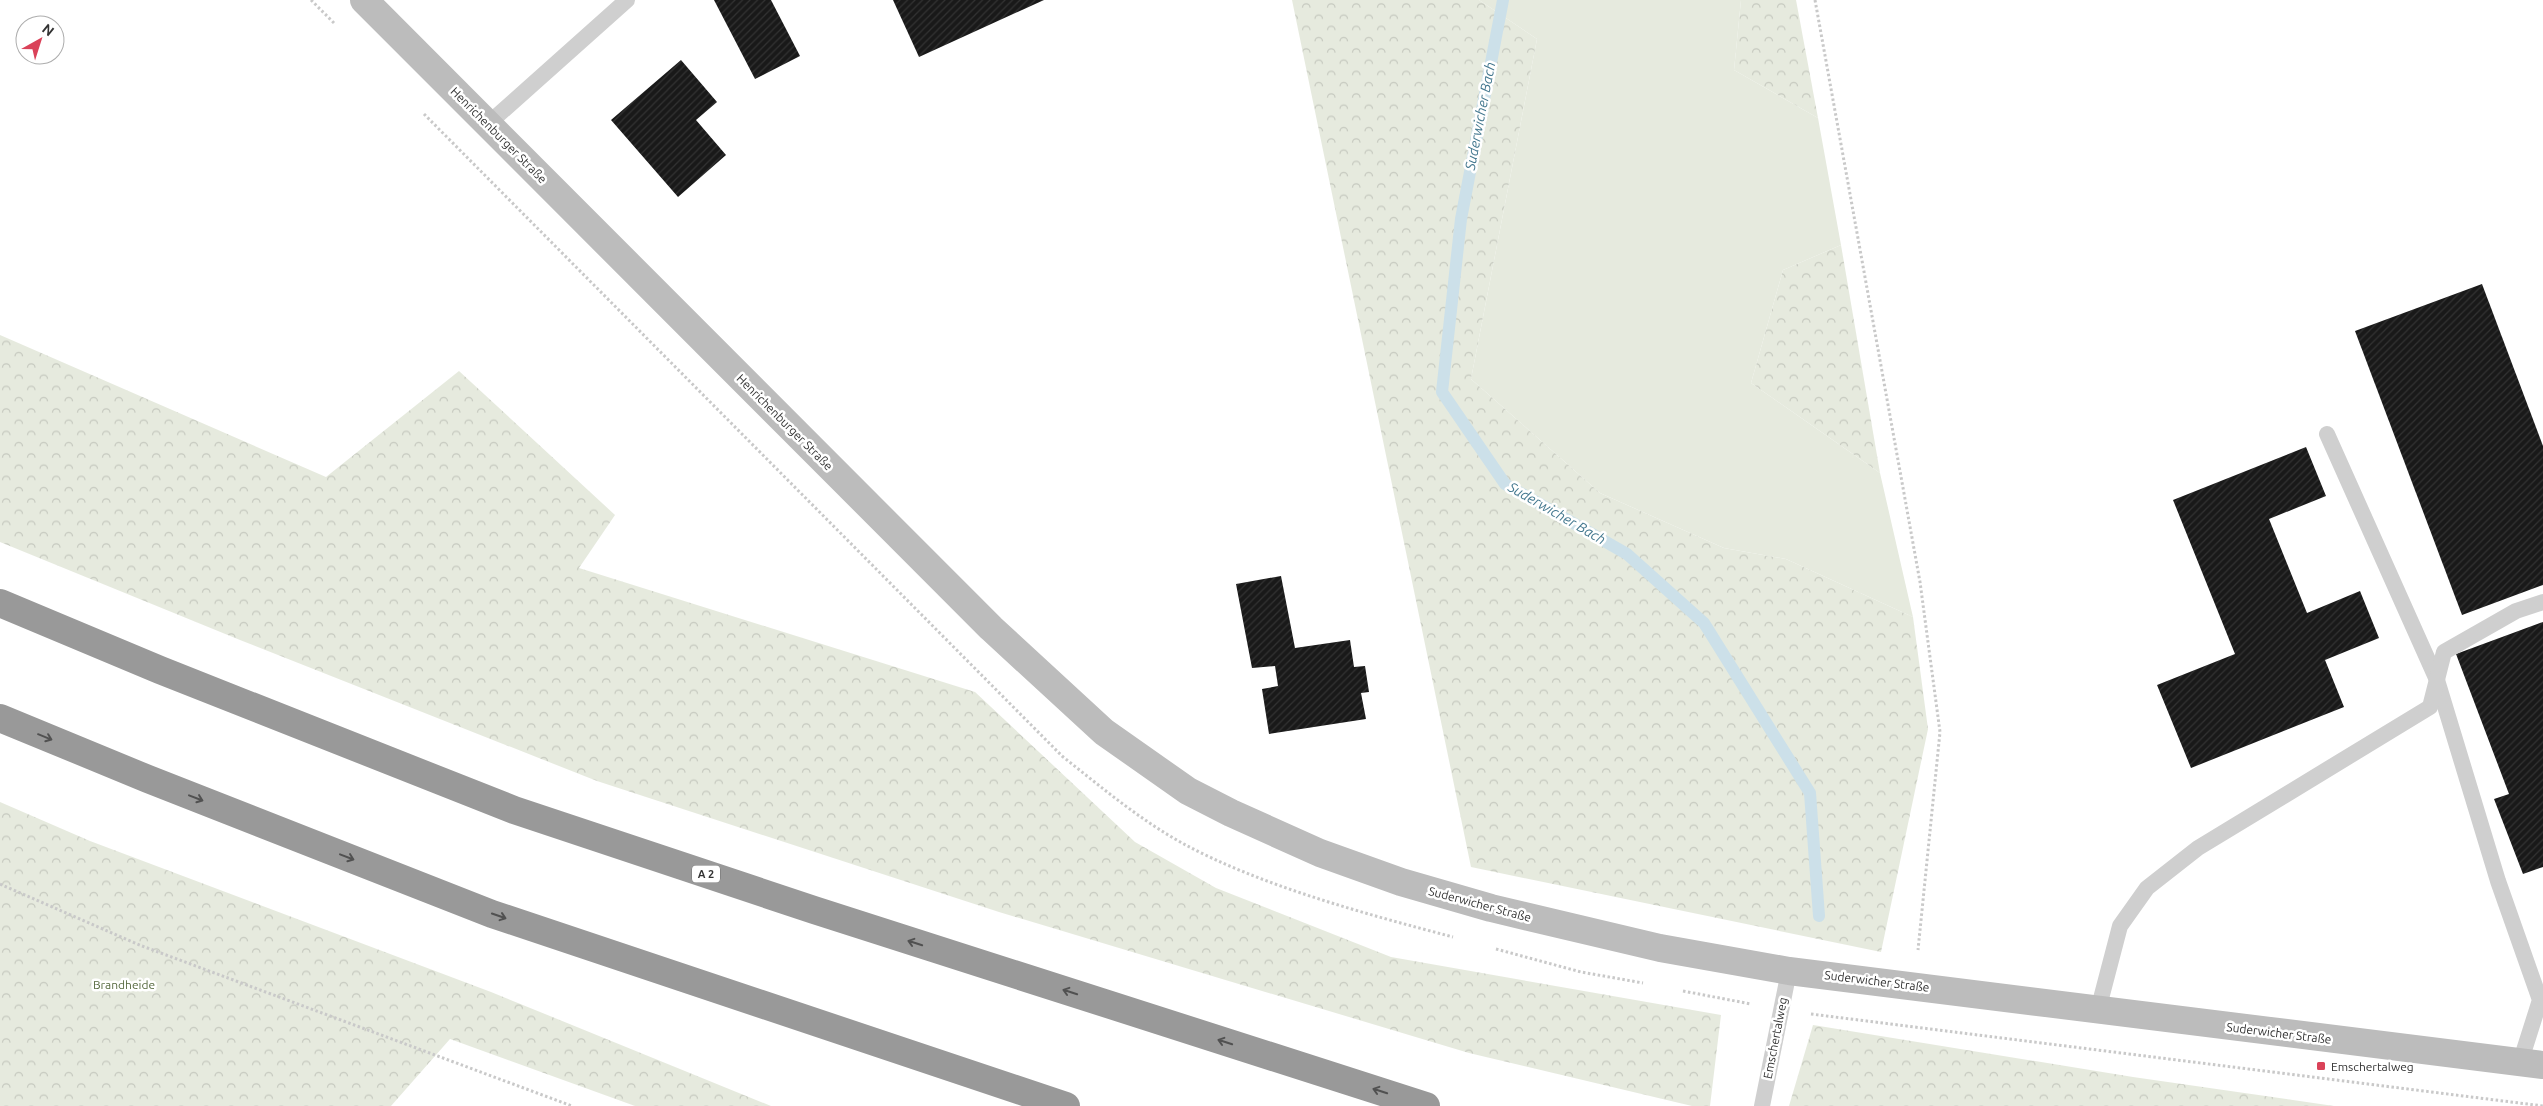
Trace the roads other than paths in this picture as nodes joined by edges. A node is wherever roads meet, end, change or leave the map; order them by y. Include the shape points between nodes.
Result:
1 (364, 0) edge
2 (627, 0) edge
3 (488, 124) junction
4 (2327, 434) dead end
5 (2543, 602) edge
6 (0, 603) edge
7 (2437, 680) junction
8 (0, 718) edge
9 (1231, 813) joint
10 (1789, 971) junction
11 (2098, 1010) junction
12 (2532, 1064) edge
13 (1066, 1106) edge
14 (1426, 1106) edge
15 (1762, 1106) edge

1 - 3 main road, Henrichenburger Straße
2 - 3 lane
3 - 9 main road, Henrichenburger Straße via 991,628 1104,732 1188,791
4 - 7 lane
5 - 7 lane via 2516,611 2444,652
14 -> 6 highway, A 2 via 814,910 514,810
7 - 11 lane via 2430,708 2198,848 2147,888 2120,926
7 - 12 lane via 2498,880 2540,1000
8 -> 13 highway via 492,914
9 - 10 main road, Suderwicher Straße via 1329,856 1401,882 1491,908 1660,948
10 - 11 main road, Suderwicher Straße
10 - 15 lane, Emschertalweg
11 - 12 main road, Suderwicher Straße

